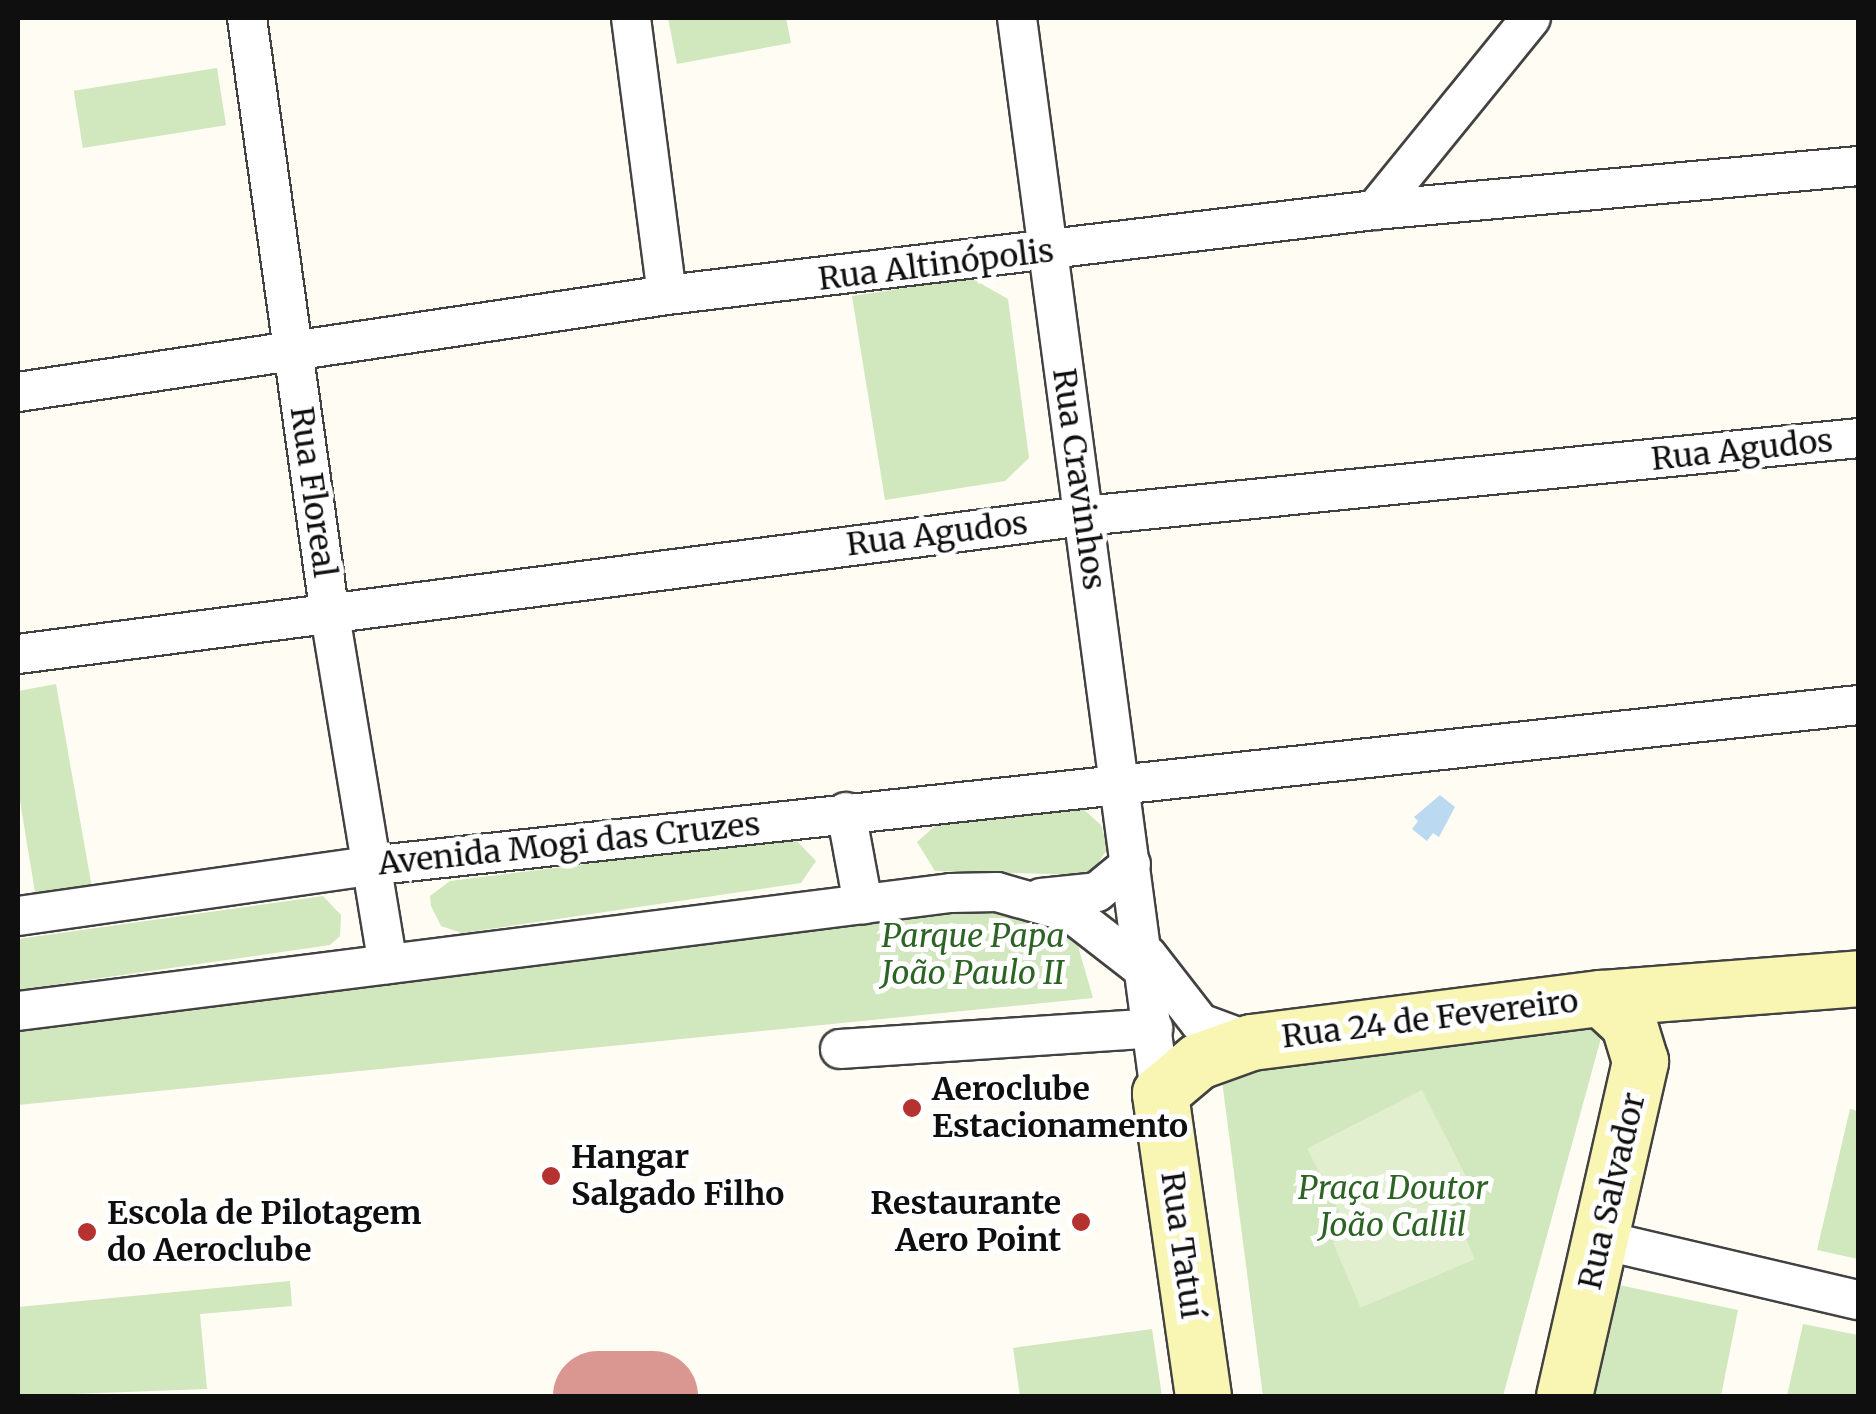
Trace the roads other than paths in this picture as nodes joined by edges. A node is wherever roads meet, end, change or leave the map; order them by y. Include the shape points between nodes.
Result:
1 (246, 18) edge
2 (631, 18) edge
3 (1017, 18) edge
4 (1532, 18) edge
5 (1858, 166) edge
6 (1375, 210) junction
7 (1046, 252) junction
8 (668, 296) junction
9 (294, 352) junction
10 (18, 392) edge
11 (1858, 438) edge
12 (1084, 516) junction
13 (329, 609) junction
14 (18, 654) edge
15 (1858, 705) edge
16 (1122, 781) junction
17 (846, 812) junction
18 (1132, 864) junction
19 (369, 866) junction
20 (1028, 898) junction
21 (862, 904) junction
22 (18, 916) edge
23 (1140, 954) junction
24 (388, 964) junction
25 (1858, 978) edge
26 (1715, 990) junction
27 (1601, 998) junction
28 (18, 1011) edge
29 (1153, 1028) junction
30 (1251, 1042) junction
31 (840, 1048) dead end
32 (1640, 1061) junction
33 (1160, 1093) junction
34 (1602, 1240) junction
35 (1858, 1300) edge
36 (1203, 1396) edge
37 (1564, 1396) edge

1 - 9 street, Rua Floreal
2 - 8 street
3 - 7 street, Rua Cravinhos
4 - 6 street
5 - 6 street, Rua Altinópolis
6 - 7 street, Rua Altinópolis
7 - 8 street, Rua Altinópolis
7 - 12 street, Rua Cravinhos
8 - 9 street, Rua Altinópolis
9 - 10 street, Rua Altinópolis
9 - 13 street, Rua Floreal
11 - 12 street, Rua Agudos
12 - 13 street, Rua Agudos
12 - 16 street, Rua Cravinhos
13 - 14 street, Rua Agudos
13 - 19 street, Rua Floreal
15 - 16 street, Avenida Mogi das Cruzes
16 - 17 street, Avenida Mogi das Cruzes
16 - 18 street, Rua Cravinhos
17 - 19 street, Avenida Mogi das Cruzes
17 - 21 street
18 - 20 street via 1097,892
18 - 23 street, Rua Cravinhos
19 - 22 street, Avenida Mogi das Cruzes
19 - 24 street, Rua Floreal
20 - 21 street via 951,893
20 - 23 street
21 - 24 street
23 - 29 street, Rua Cravinhos
23 - 30 street via 1200,1023
24 - 28 street
25 - 26 main road, Rua 24 de Fevereiro
26 - 27 main road, Rua 24 de Fevereiro
26 - 32 main road, Rua 24 de Fevereiro via 1669,1017
27 - 30 main road, Rua 24 de Fevereiro
27 - 32 main road, Rua Salvador via 1629,1024
29 - 31 street
29 - 33 street, Rua Cravinhos
30 - 33 main road, Rua 24 de Fevereiro via 1198,1061
32 - 34 main road, Rua Salvador
33 - 36 main road, Rua Tatuí
34 - 35 street
34 - 37 main road, Rua Salvador

